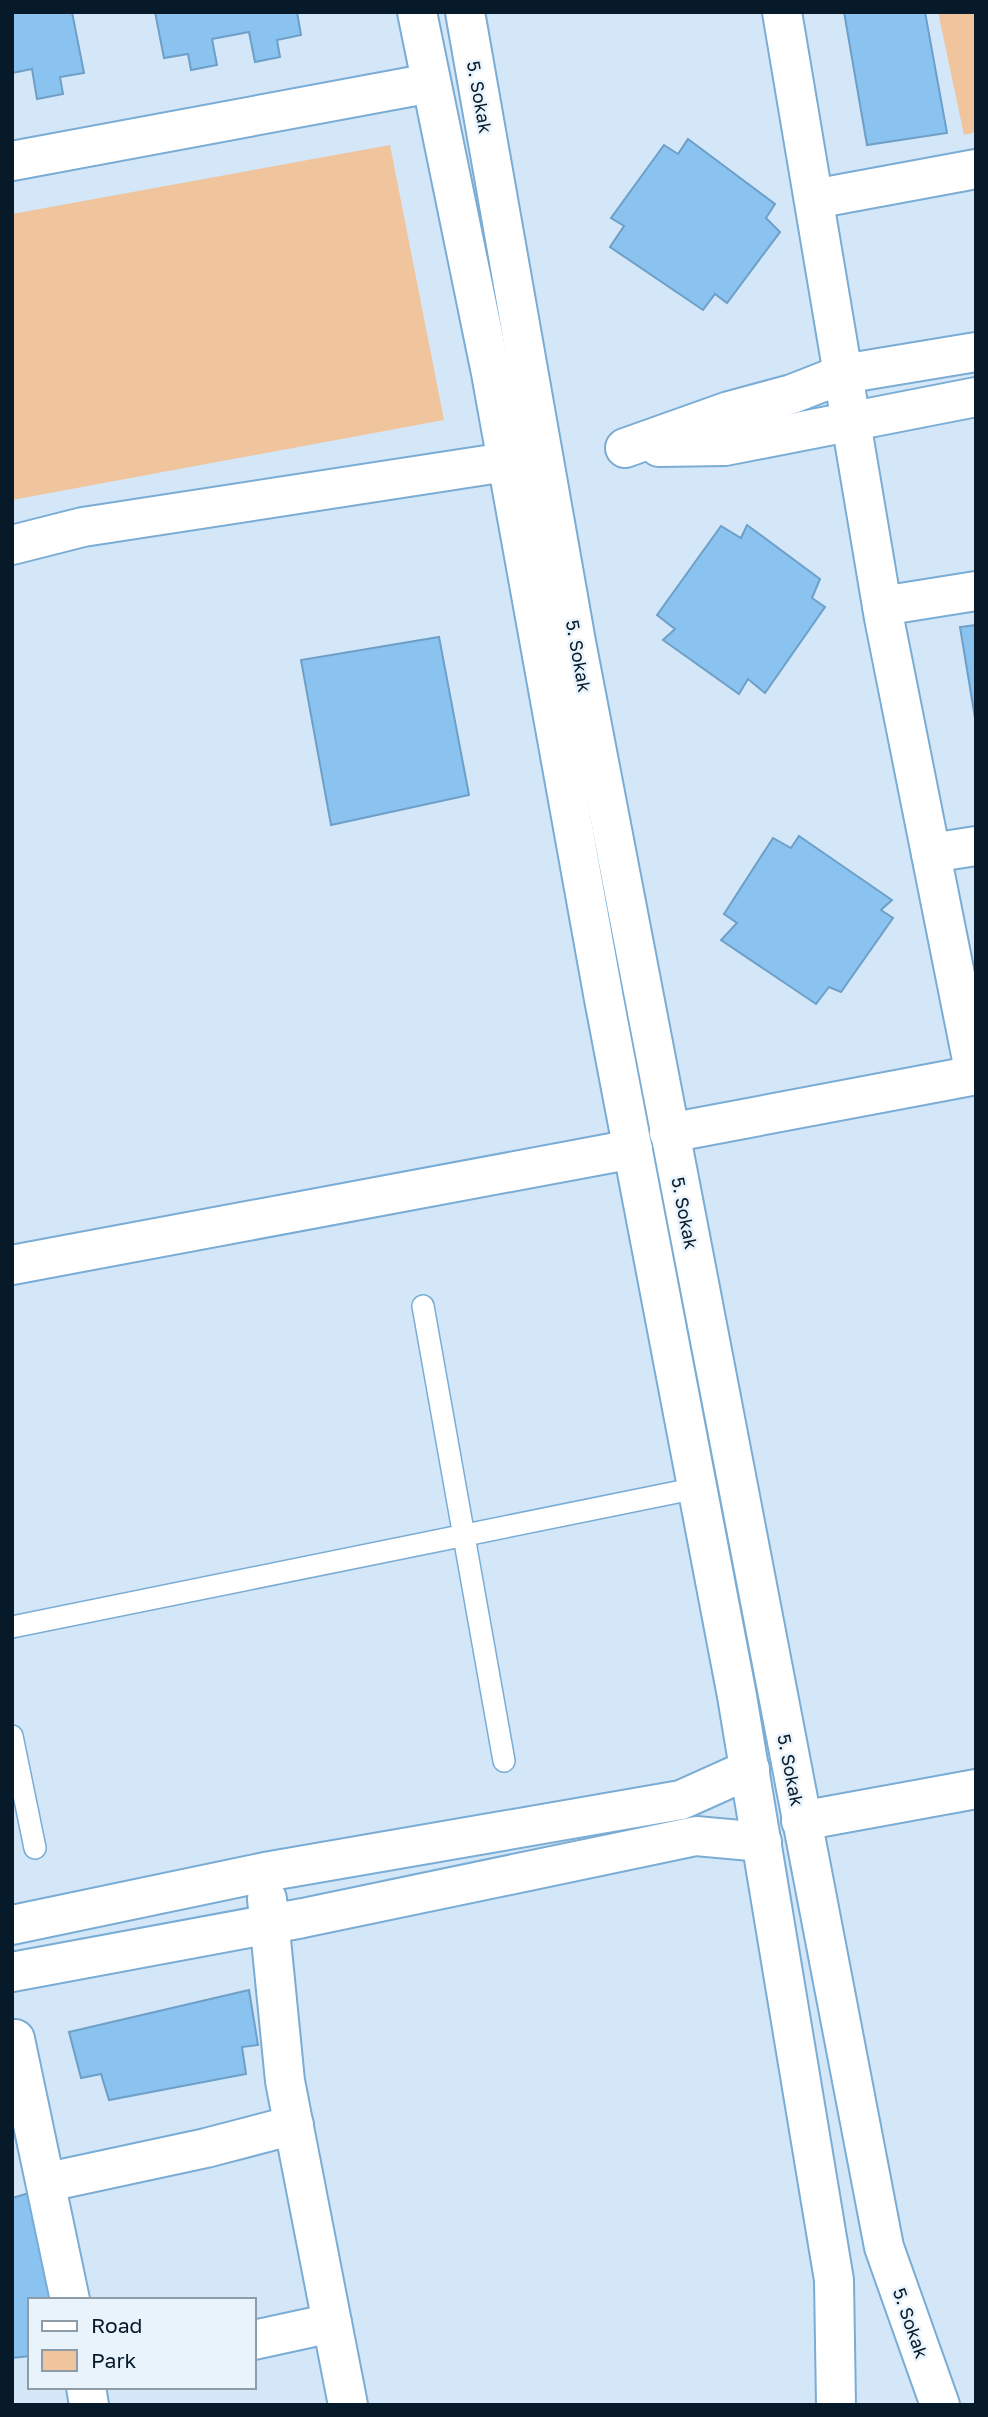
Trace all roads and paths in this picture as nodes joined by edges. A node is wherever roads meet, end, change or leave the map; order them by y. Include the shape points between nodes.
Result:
1 (417, 12) edge
2 (465, 12) edge
3 (782, 12) edge
4 (431, 83) junction
5 (12, 161) edge
6 (976, 169) edge
7 (814, 199) junction
8 (976, 352) edge
9 (843, 374) junction
10 (976, 397) edge
11 (851, 420) junction
12 (506, 462) junction
13 (12, 545) edge
14 (976, 591) edge
15 (882, 606) junction
16 (976, 846) edge
17 (931, 853) junction
18 (975, 1075) edge
19 (670, 1132) junction
20 (633, 1149) junction
21 (12, 1265) edge
22 (423, 1306) dead end
23 (737, 1481) junction
24 (697, 1488) junction
25 (464, 1535) junction
26 (12, 1627) edge
27 (12, 1737) edge
28 (503, 1761) dead end
29 (750, 1769) junction
30 (976, 1789) edge
31 (801, 1821) junction
32 (762, 1842) junction
33 (35, 1848) dead end
34 (265, 1872) junction
35 (269, 1924) junction
36 (12, 1925) edge
37 (12, 1972) edge
38 (12, 2039) edge
39 (294, 2125) junction
40 (48, 2182) junction
41 (70, 2298) edge
42 (332, 2323) junction
43 (256, 2340) edge
44 (348, 2405) edge
45 (836, 2405) edge
46 (940, 2405) edge

1 - 4 street, 5. Sokak
2 - 19 street, 5. Sokak via 576,642
3 - 7 street
4 - 5 street
4 - 12 street, 5. Sokak
6 - 7 street
7 - 9 street
8 - 9 street
9 - 11 street
9 - 11 street via 625,448 725,446
10 - 11 street
11 - 15 street
12 - 13 street via 83,527
12 - 20 street, 5. Sokak
14 - 15 street
15 - 17 street
16 - 17 street
17 - 18 street
18 - 19 street
19 - 23 street, 5. Sokak
20 - 21 street
20 - 24 street, 5. Sokak
22 - 25 lane
23 - 24 street
23 - 31 street, 5. Sokak
24 - 25 lane
24 - 29 street, 5. Sokak
25 - 26 lane
25 - 28 lane
27 - 33 lane
29 - 32 street, 5. Sokak
29 - 34 street via 681,1800
30 - 31 street
31 - 46 street, 5. Sokak via 884,2247
32 - 35 street via 696,1836
32 - 45 street, 5. Sokak via 834,2280
34 - 35 street
34 - 36 street
35 - 37 street
35 - 39 street via 285,2081
38 - 40 street
39 - 40 street
39 - 42 street
40 - 41 street
42 - 43 street
42 - 44 street

